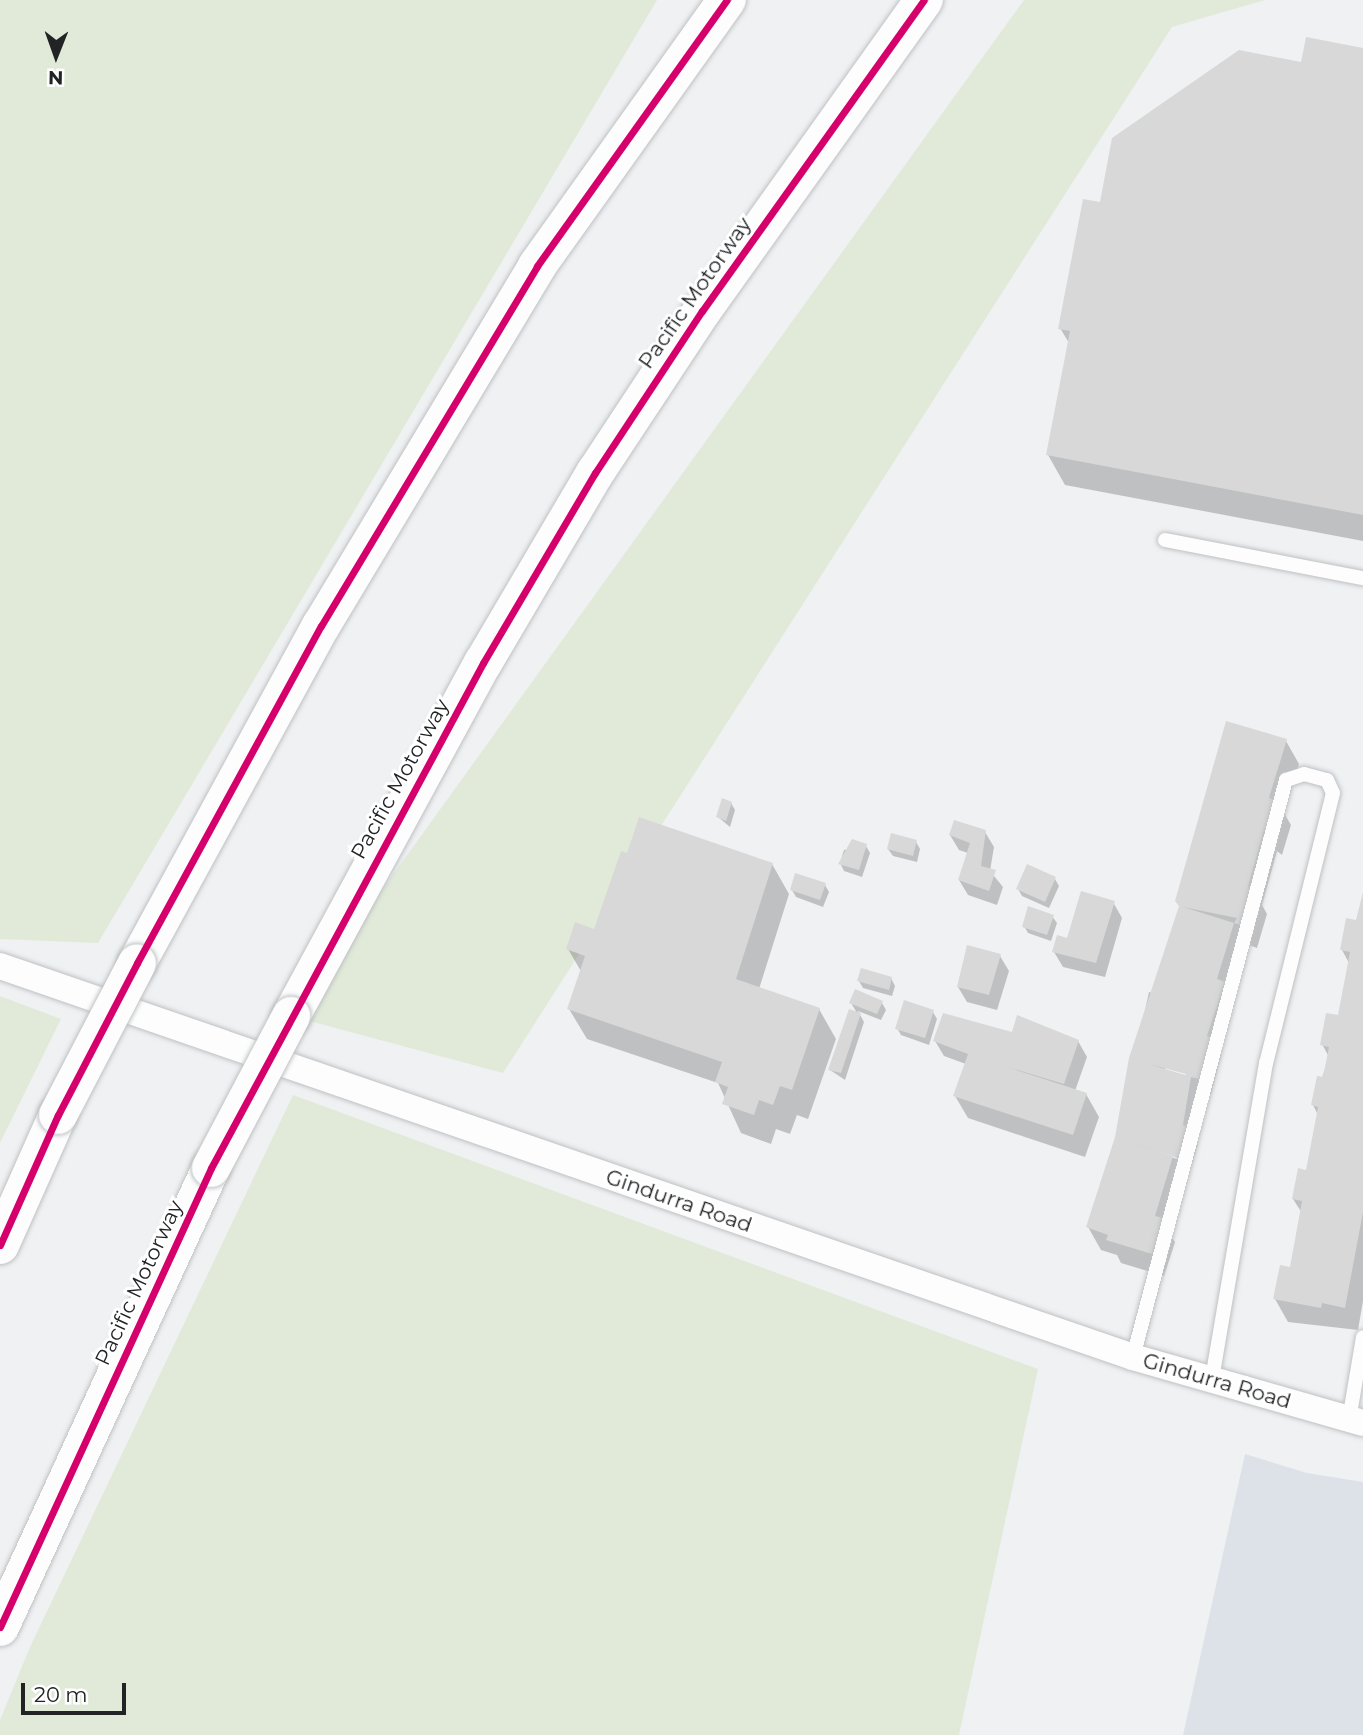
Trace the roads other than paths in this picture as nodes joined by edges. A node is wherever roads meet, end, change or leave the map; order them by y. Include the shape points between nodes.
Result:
1 (727, 0) edge
2 (924, 0) edge
3 (1165, 540) dead end
4 (1363, 578) edge
5 (0, 966) edge
6 (0, 1245) edge
7 (1363, 1337) edge
8 (1133, 1357) junction
9 (1212, 1380) junction
10 (1356, 1422) edge
11 (0, 1627) edge

1 - 6 highway, bridge via 537,266 321,626 58,1115
2 - 11 highway, Pacific Motorway, bridge via 702,311 595,473 483,663 211,1168
3 - 4 lane
5 - 8 street, Gindurra Road
7 - 10 lane
8 - 9 street, Gindurra Road
8 - 9 lane via 1286,780 1304,774 1327,780 1333,793 1266,1063
9 - 10 street, Gindurra Road

